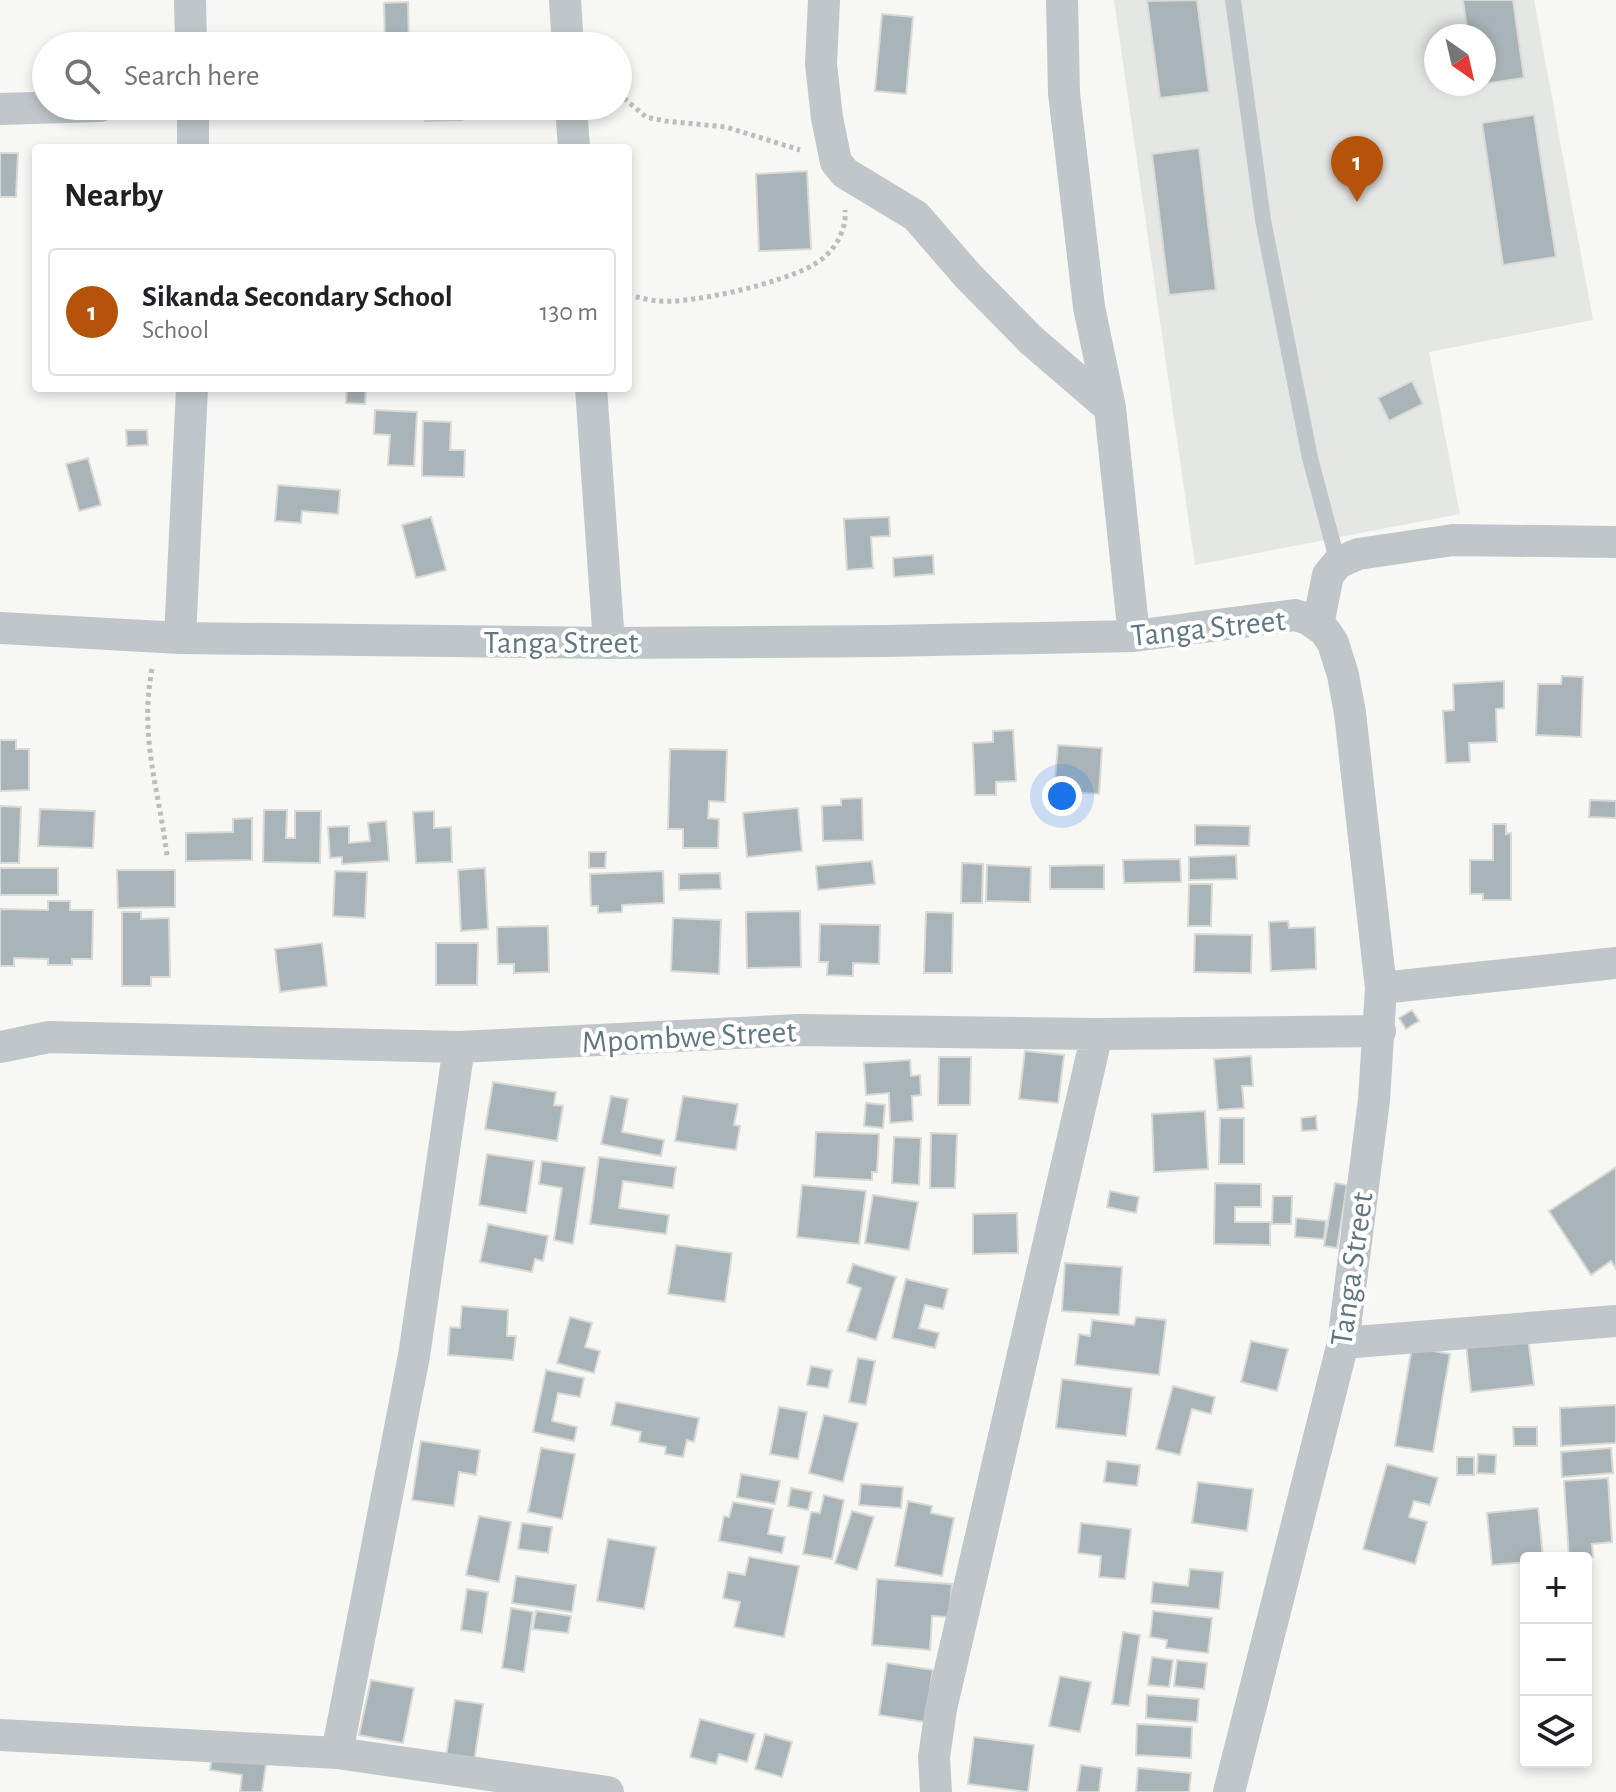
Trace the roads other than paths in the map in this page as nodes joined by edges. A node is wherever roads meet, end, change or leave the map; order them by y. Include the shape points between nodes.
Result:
1 (190, 0) edge
2 (565, 0) edge
3 (824, 0) edge
4 (1062, 0) edge
5 (1233, 0) edge
6 (191, 32) edge
7 (567, 32) edge
8 (32, 108) edge
9 (0, 109) edge
10 (193, 120) edge
11 (572, 120) edge
12 (193, 144) edge
13 (574, 144) edge
14 (192, 392) edge
15 (591, 392) edge
16 (1110, 408) junction
17 (1616, 542) edge
18 (1338, 563) junction
19 (1318, 625) junction
20 (0, 628) edge
21 (1134, 636) junction
22 (169, 637) junction
23 (609, 643) junction
24 (1616, 963) edge
25 (1381, 988) junction
26 (1380, 1031) junction
27 (1097, 1034) junction
28 (0, 1047) edge
29 (459, 1047) junction
30 (1616, 1321) edge
31 (1343, 1343) junction
32 (0, 1735) edge
33 (337, 1753) junction
34 (608, 1792) edge
35 (936, 1792) edge
36 (1229, 1792) edge

1 - 6 street
2 - 7 street
3 - 16 street via 821,64 838,166 916,216 1031,340
4 - 16 street via 1064,93 1089,307
5 - 18 lane via 1263,220 1310,458
8 - 9 street
10 - 12 street
11 - 13 street
14 - 22 street
15 - 23 street
16 - 21 street
17 - 18 street via 1453,540 1358,554
18 - 19 street via 1328,575
19 - 21 street, Tanga Street via 1295,615
19 - 25 street, Tanga Street via 1333,643 1350,713
20 - 22 street, Tanga Street
21 - 23 street, Tanga Street
22 - 23 street, Tanga Street
24 - 25 street
25 - 26 street, Tanga Street
26 - 27 street, Mpombwe Street
26 - 31 street, Tanga Street
27 - 29 street, Mpombwe Street via 798,1030
27 - 35 street via 941,1709 934,1757
28 - 29 street, Mpombwe Street via 49,1037
29 - 33 street via 414,1356
30 - 31 street
31 - 36 street, Tanga Street
32 - 33 street
33 - 34 street

